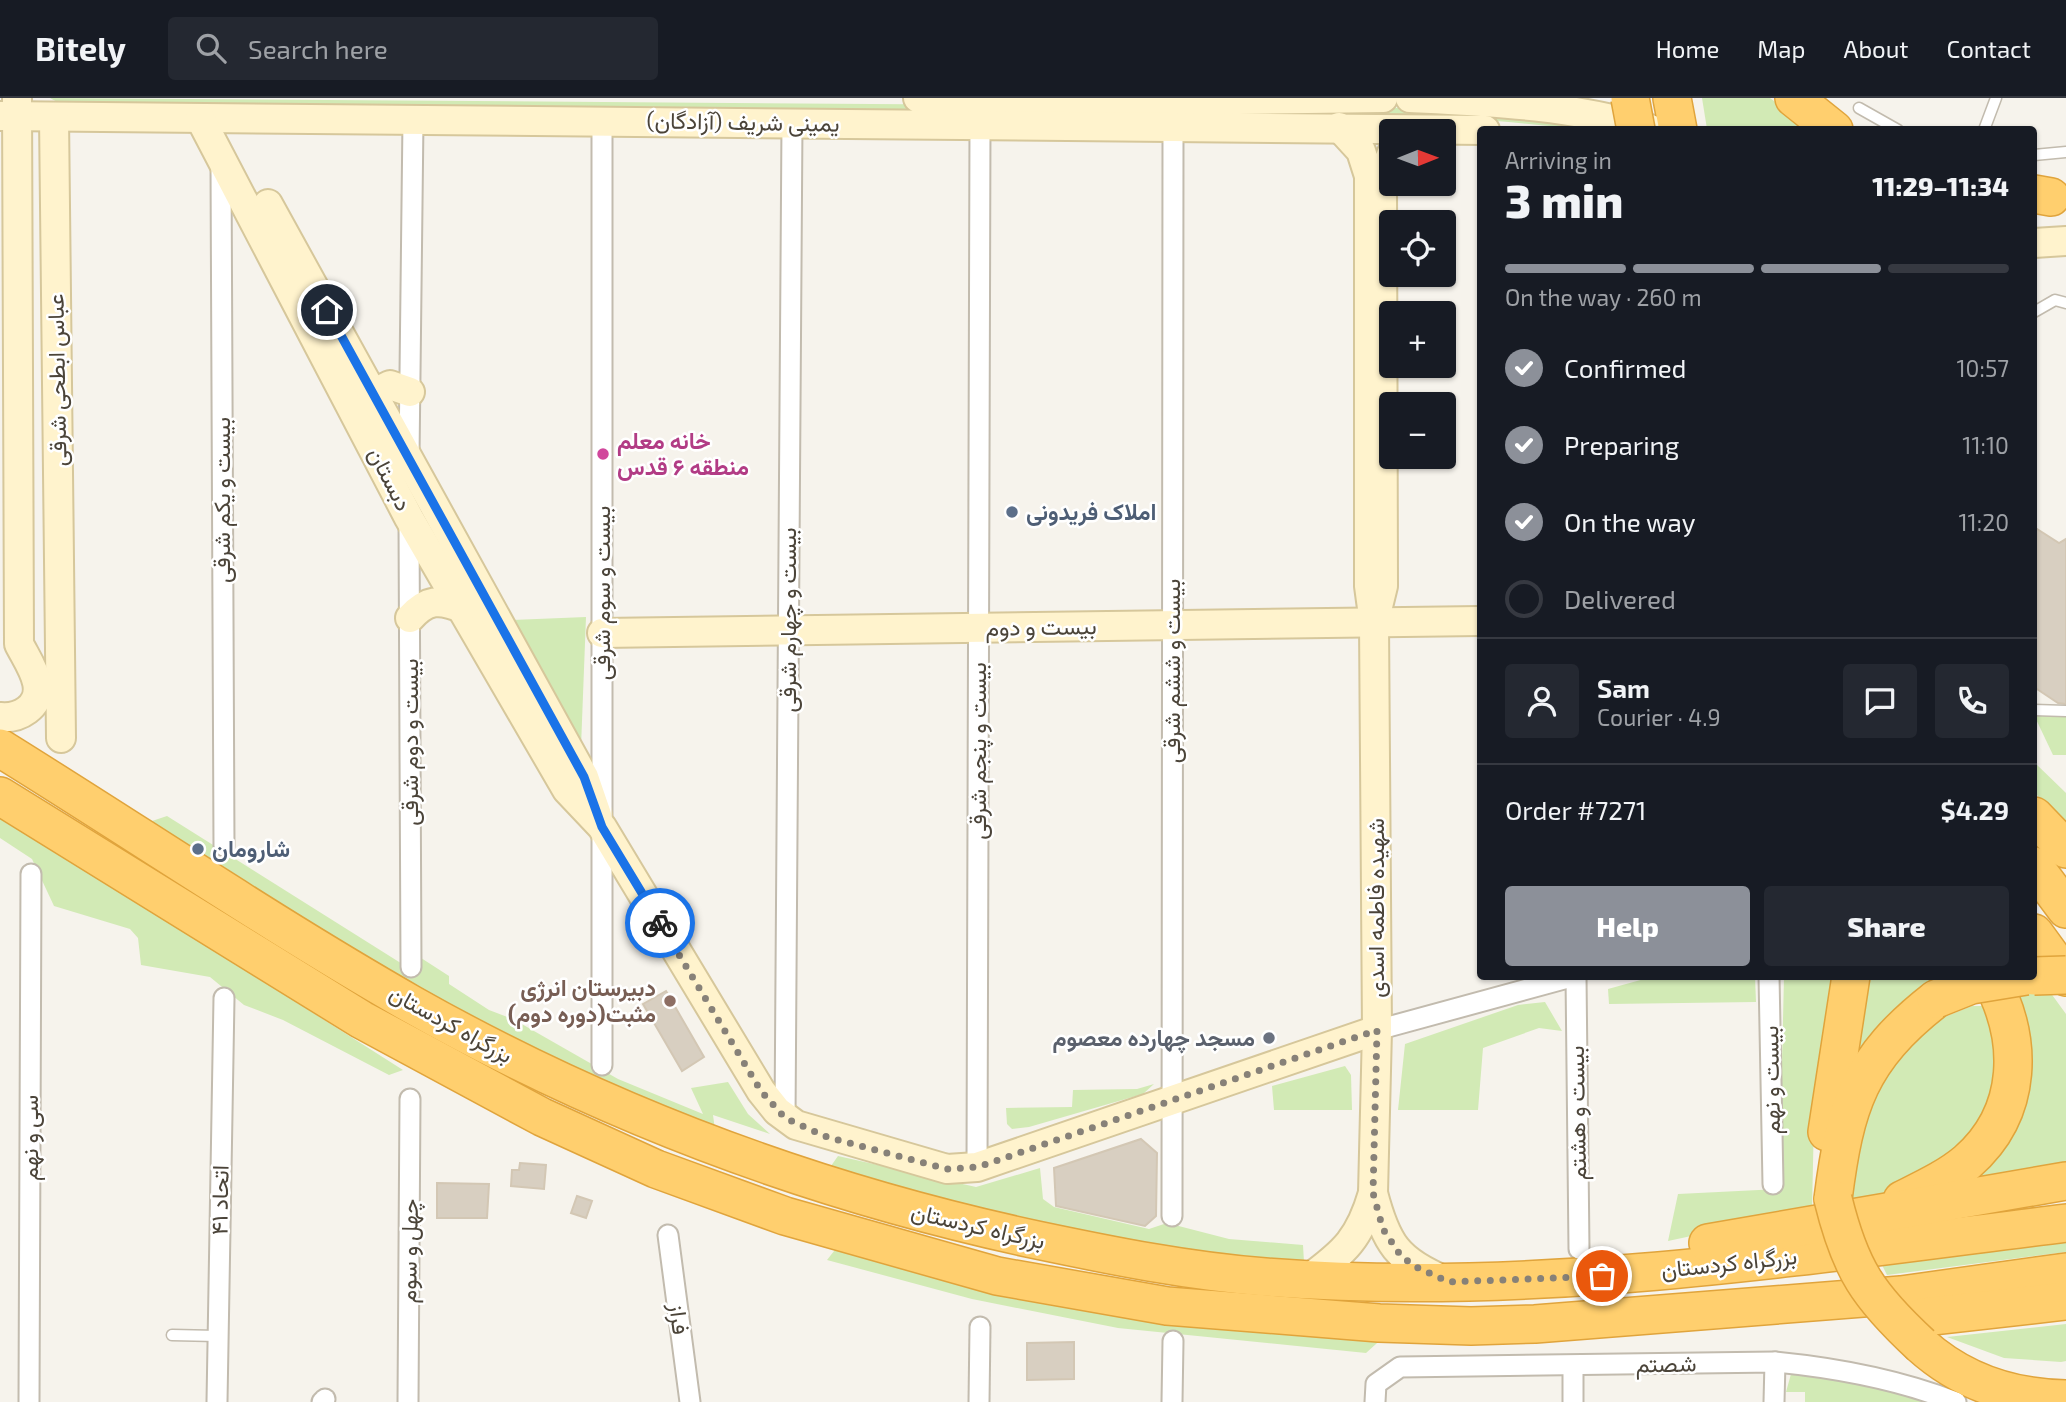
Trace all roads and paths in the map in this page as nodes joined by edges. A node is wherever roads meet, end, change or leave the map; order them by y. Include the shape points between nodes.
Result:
1 (918, 98) edge
2 (1382, 98) edge
3 (1410, 98) edge
4 (1630, 98) edge
5 (1794, 98) edge
6 (1996, 98) edge
7 (981, 107) edge
8 (1171, 109) edge
9 (11, 110) edge
10 (1669, 115) edge
11 (54, 117) junction
12 (210, 118) junction
13 (1846, 119) edge
14 (413, 120) junction
15 (602, 121) junction
16 (792, 123) junction
17 (1635, 126) edge
18 (1879, 126) edge
19 (1986, 126) edge
20 (1339, 127) junction
21 (1379, 128) edge
22 (1456, 130) edge
23 (1477, 130) edge
24 (2066, 152) edge
25 (220, 155) junction
26 (2037, 155) edge
27 (1379, 167) edge
28 (243, 177) junction
29 (1380, 196) edge
30 (2066, 241) edge
31 (2037, 243) edge
32 (2066, 303) edge
33 (2037, 310) edge
34 (410, 392) junction
35 (377, 401) junction
36 (409, 460) junction
37 (410, 518) junction
38 (462, 608) junction
39 (410, 618) junction
40 (1477, 621) edge
41 (1374, 623) junction
42 (1172, 625) junction
43 (978, 628) junction
44 (788, 631) junction
45 (602, 633) junction
46 (19, 644) junction
47 (60, 644) junction
48 (2037, 710) edge
49 (2066, 711) edge
50 (0, 717) edge
51 (61, 738) dead end
52 (0, 748) edge
53 (0, 796) edge
54 (2037, 819) edge
55 (602, 827) junction
56 (224, 846) dead end
57 (2066, 849) edge
58 (2037, 870) edge
59 (32, 874) dead end
60 (2066, 909) edge
61 (2037, 937) edge
62 (411, 967) dead end
63 (2037, 976) edge
64 (2066, 976) edge
65 (1561, 980) edge
66 (1576, 980) edge
67 (1769, 980) edge
68 (1850, 980) edge
69 (1991, 980) edge
70 (2002, 980) edge
71 (224, 998) dead end
72 (1377, 1030) junction
73 (602, 1066) dead end
74 (410, 1099) dead end
75 (1172, 1099) junction
76 (785, 1118) junction
77 (978, 1167) junction
78 (2066, 1181) edge
79 (1773, 1184) dead end
80 (1373, 1193) junction
81 (1833, 1199) junction
82 (1172, 1216) dead end
83 (1864, 1218) junction
84 (2066, 1223) edge
85 (668, 1235) dead end
86 (1590, 1263) junction
87 (2066, 1272) edge
88 (1308, 1279) junction
89 (1449, 1282) junction
90 (2066, 1301) edge
91 (1670, 1314) junction
92 (980, 1328) dead end
93 (172, 1335) dead end
94 (217, 1336) junction
95 (1173, 1341) dead end
96 (1922, 1345) junction
97 (1775, 1362) junction
98 (1573, 1367) junction
99 (2066, 1373) edge
100 (1376, 1393) edge
101 (2066, 1399) edge
102 (29, 1402) edge
103 (216, 1402) edge
104 (408, 1402) edge
105 (690, 1402) edge
106 (979, 1402) edge
107 (1172, 1402) edge
108 (1573, 1402) edge
109 (1774, 1402) edge
110 (1956, 1402) edge

1 - 7 street, یمینی شریف (آزادگان)
2 - 8 street, یمینی شریف (آزادگان)
3 - 10 street
4 - 17 highway, bridge
5 - 13 highway
6 - 19 lane
7 - 8 street, یمینی شریف (آزادگان)
7 - 16 street, یمینی شریف (آزادگان)
7 - 43 street, بیست و پنجم شرقی
8 - 20 street, یمینی شریف (آزادگان)
8 - 42 street, بیست و ششم شرقی
9 - 11 street, یمینی شریف (آزادگان)
9 - 46 street, عباس ابطحی شرقی
11 - 12 street, یمینی شریف (آزادگان)
11 - 47 street, عباس ابطحی شرقی
12 - 14 street, یمینی شریف (آزادگان)
12 - 25 street, دبستان
12 - 28 street, دبستان
13 - 18 lane
14 - 15 street, یمینی شریف (آزادگان)
14 - 34 street
15 - 16 street, یمینی شریف (آزادگان)
15 - 45 street, بیست و سوم شرقی
16 - 44 street, بیست و چهارم شرقی
20 - 21 street, یمینی شریف (آزادگان)
20 - 27 street, شهیده فاطمه اسدی
22 - 23 street, یمینی شریف (آزادگان)
24 - 26 lane
25 - 28 street, دبستان
25 - 56 street, بیست و یکم شرقی
28 - 35 street, دبستان
28 - 37 street, دبستان
29 - 41 street, شهیده فاطمه اسدی via 1368,586
30 - 31 street
32 - 33 lane via 2055,300
34 - 35 street via 390,385 380,390
34 - 36 street
35 - 36 street, دبستان
36 - 37 street
36 - 55 street, دبستان via 584,777
37 - 38 street, دبستان
37 - 39 street, بیست و دوم شرقی
38 - 39 street via 446,602 427,603
38 - 55 street, دبستان via 567,790
39 - 62 street, بیست و دوم شرقی
40 - 41 street, بیست و دوم
41 - 42 street, بیست و دوم
41 - 72 street, شهیده فاطمه اسدی
42 - 43 street, بیست و دوم
42 - 75 street, بیست و ششم شرقی
43 - 44 street, بیست و دوم
43 - 77 street, بیست و پنجم شرقی
44 - 45 street, بیست و دوم
44 - 76 street, بیست و چهارم شرقی
45 - 55 street, بیست و سوم شرقی
46 - 47 street
46 - 50 street, عباس ابطحی شرقی via 37,679 37,698 26,711
47 - 51 street, عباس ابطحی شرقی
48 - 49 lane
52 - 88 highway, بزرگراه کردستان via 410,1003 520,1061 696,1140 960,1224 1170,1267
53 - 91 highway, بزرگراه کردستان via 442,1066 656,1169 817,1226 997,1276 1167,1306 1471,1326
54 - 57 highway
55 - 73 street, بیست و سوم شرقی
55 - 76 street, دبستان via 761,1091
58 - 60 highway
59 - 102 street, سی و نهم
61 - 64 highway
63 - 64 highway, bridge
65 - 72 street
66 - 86 street, بیست و هشتم
67 - 79 street, بیست و نهم
68 - 81 highway via 1828,1115 1826,1153
69 - 83 highway via 2003,1001 2014,1048 2005,1109 1967,1161 1923,1190
70 - 81 highway, bridge via 1971,985 1936,999 1905,1023 1880,1051 1862,1080 1843,1129
71 - 94 street, اتحاد ۴۱
72 - 75 street, دبستان
72 - 80 street, شهیده فاطمه اسدی
74 - 104 street, چهل و سوم
75 - 77 street, دبستان
75 - 82 street, بیست و ششم شرقی
76 - 77 street, دبستان via 827,1137 947,1169
78 - 83 highway
80 - 88 street via 1357,1235
80 - 89 street via 1383,1229 1401,1256
81 - 96 highway, bridge via 1843,1241 1860,1277 1875,1299
83 - 86 highway
84 - 86 highway, بزرگراه کردستان via 1716,1266
85 - 105 street, فراز
86 - 89 highway, بزرگراه کردستان
87 - 91 highway, بزرگراه کردستان via 1901,1295
88 - 89 highway, بزرگراه کردستان
90 - 91 highway via 1734,1331
92 - 106 street
93 - 94 lane
94 - 103 street, اتحاد ۴۱
95 - 107 street
96 - 99 highway via 2009,1372
96 - 101 highway via 1940,1362 1996,1389
97 - 98 street, شصتم
97 - 109 street
97 - 110 street, شصتم via 1846,1370
98 - 100 street, شصتم via 1400,1367
98 - 108 street

